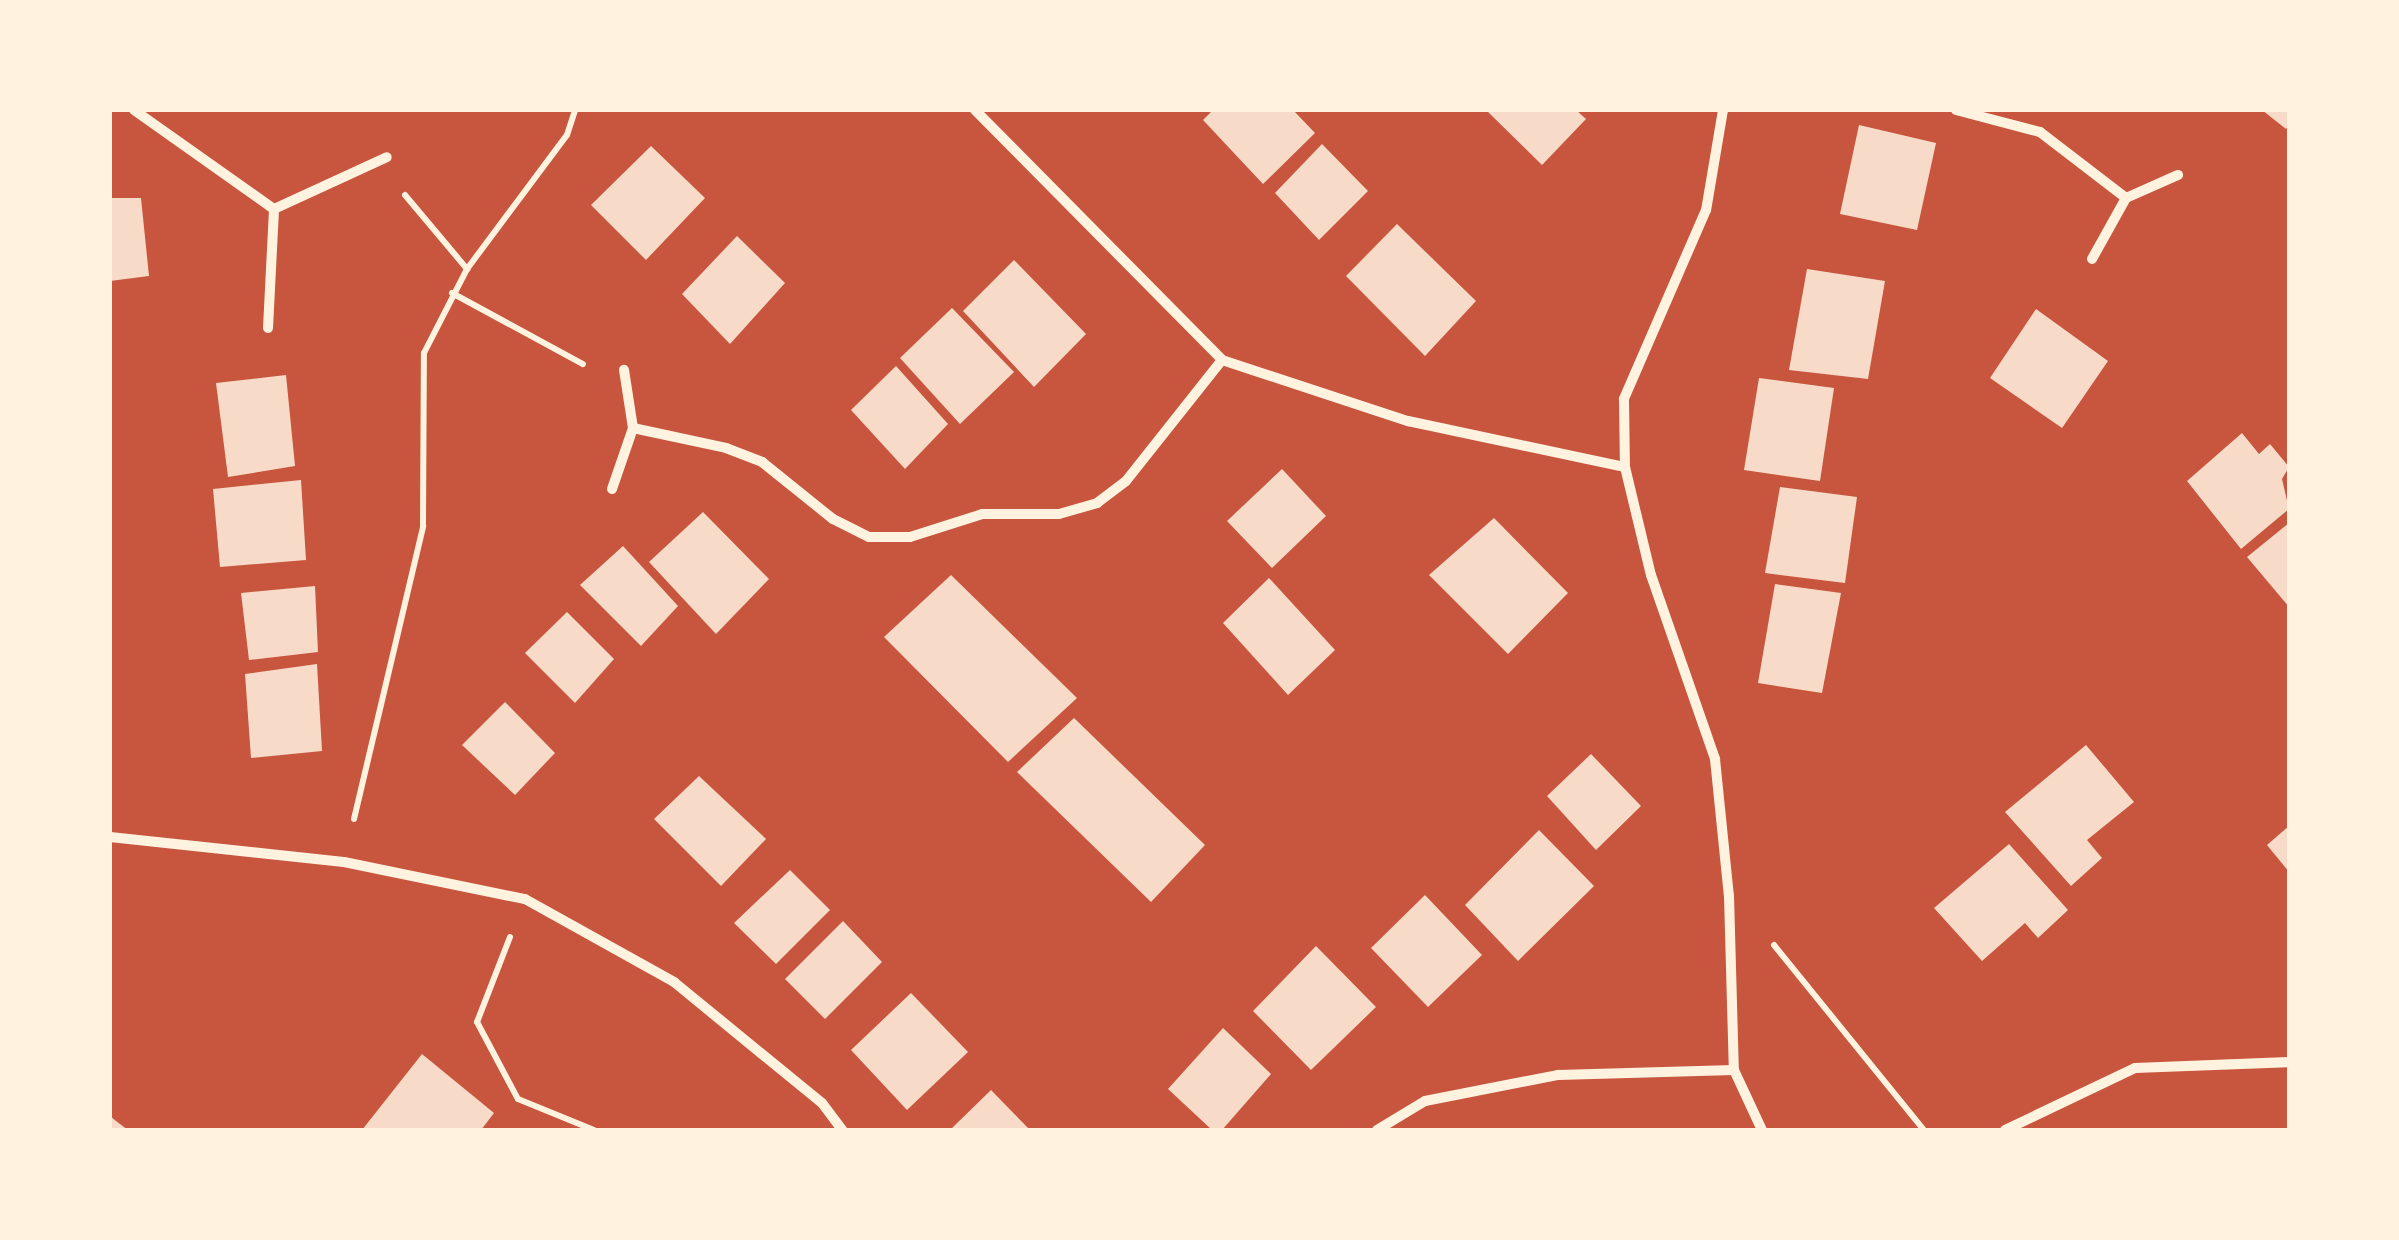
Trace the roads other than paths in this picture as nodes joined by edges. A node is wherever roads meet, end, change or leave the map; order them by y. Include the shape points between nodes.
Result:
1 (134, 110) edge
2 (975, 110) edge
3 (1723, 110) edge
4 (1956, 110) edge
5 (387, 158) road end
6 (2178, 175) dead end
7 (2126, 198) junction
8 (274, 209) junction
9 (2092, 260) dead end
10 (268, 328) dead end
11 (1222, 360) junction
12 (624, 370) road end
13 (634, 428) junction
14 (1625, 467) junction
15 (612, 490) dead end
16 (110, 836) edge
17 (2289, 1062) edge
18 (1734, 1070) junction
19 (842, 1130) edge
20 (1376, 1130) edge
21 (1762, 1130) edge
22 (2005, 1130) edge

1 - 8 street
2 - 11 street
3 - 14 street via 1706,210 1624,400
4 - 7 street via 2040,132
5 - 8 street
6 - 7 street
7 - 9 street
8 - 10 street
11 - 13 street via 1126,481 1097,504 1060,514 982,514 910,537 869,536 845,525 762,462
11 - 14 street via 1408,421
12 - 13 street
13 - 15 street
14 - 18 street via 1652,575 1715,759 1729,896
16 - 19 street via 344,862 525,899 674,982 822,1103
17 - 22 street via 2135,1068
18 - 20 street via 1558,1075 1425,1101
18 - 21 street

